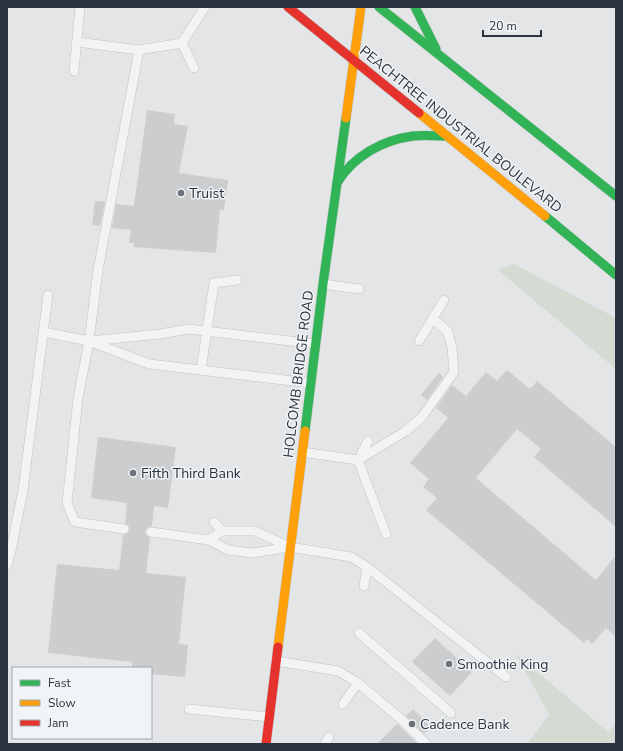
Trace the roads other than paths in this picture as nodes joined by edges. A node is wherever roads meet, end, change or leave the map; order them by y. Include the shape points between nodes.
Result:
1 (80, 7) edge
2 (205, 7) edge
3 (288, 7) edge
4 (361, 7) edge
5 (379, 7) edge
6 (415, 7) edge
7 (77, 42) junction
8 (182, 43) junction
9 (139, 50) junction
10 (440, 57) junction
11 (353, 59) junction
12 (194, 68) dead end
13 (74, 71) dead end
14 (447, 136) junction
15 (336, 183) junction
16 (616, 196) edge
17 (616, 275) edge
18 (237, 280) dead end
19 (323, 284) junction
20 (359, 289) dead end
21 (48, 295) dead end
22 (444, 300) dead end
23 (433, 319) junction
24 (43, 332) junction
25 (206, 332) junction
26 (89, 341) junction
27 (419, 341) dead end
28 (316, 344) junction
29 (201, 370) junction
30 (310, 383) junction
31 (368, 441) dead end
32 (302, 452) junction
33 (358, 460) junction
34 (214, 522) dead end
35 (124, 529) dead end
36 (222, 531) junction
37 (151, 532) dead end
38 (386, 534) dead end
39 (209, 540) junction
40 (290, 547) junction
41 (7, 565) edge
42 (367, 567) junction
43 (364, 586) dead end
44 (359, 633) dead end
45 (276, 661) junction
46 (506, 677) dead end
47 (358, 684) junction
48 (343, 704) dead end
49 (189, 709) dead end
50 (451, 712) dead end
51 (268, 716) junction
52 (423, 741) edge
53 (268, 743) edge

1 - 7 lane
2 - 8 lane
3 - 11 main road, PEACHTREE INDUSTRIAL BOULEVARD
4 - 11 main road, HOLCOMB BRIDGE ROAD
5 - 10 main road
6 - 10 main road
7 - 9 lane
7 - 13 lane
8 - 9 lane
8 - 12 lane
9 - 26 lane via 98,270
10 - 16 main road
11 - 14 main road, PEACHTREE INDUSTRIAL BOULEVARD
11 - 15 main road, HOLCOMB BRIDGE ROAD
14 - 15 main road via 414,136 373,149 346,168
14 - 17 main road, PEACHTREE INDUSTRIAL BOULEVARD
15 - 19 main road, HOLCOMB BRIDGE ROAD
18 - 25 lane via 214,283
19 - 20 lane
19 - 28 main road, HOLCOMB BRIDGE ROAD
21 - 24 lane
22 - 23 lane
23 - 27 lane
23 - 33 lane via 448,332 454,372 422,417 406,431
24 - 26 lane
24 - 41 lane via 23,490
25 - 26 lane via 188,329
25 - 28 lane
25 - 29 lane
26 - 29 lane via 149,364
26 - 35 lane via 78,398 67,503 75,522
28 - 30 main road, HOLCOMB BRIDGE ROAD
29 - 30 lane
30 - 32 main road, HOLCOMB BRIDGE ROAD
31 - 33 lane
32 - 33 lane
32 - 40 main road, HOLCOMB BRIDGE ROAD
33 - 38 lane
34 - 36 lane
36 - 39 lane
36 - 40 lane via 255,531
37 - 39 lane
39 - 40 lane via 228,550 252,553
40 - 42 lane via 351,557
40 - 45 main road, HOLCOMB BRIDGE ROAD
42 - 43 lane
42 - 46 lane
44 - 50 lane
45 - 47 lane via 338,671
45 - 51 main road, HOLCOMB BRIDGE ROAD
47 - 48 lane
47 - 52 lane
49 - 51 lane
51 - 53 main road, HOLCOMB BRIDGE ROAD

